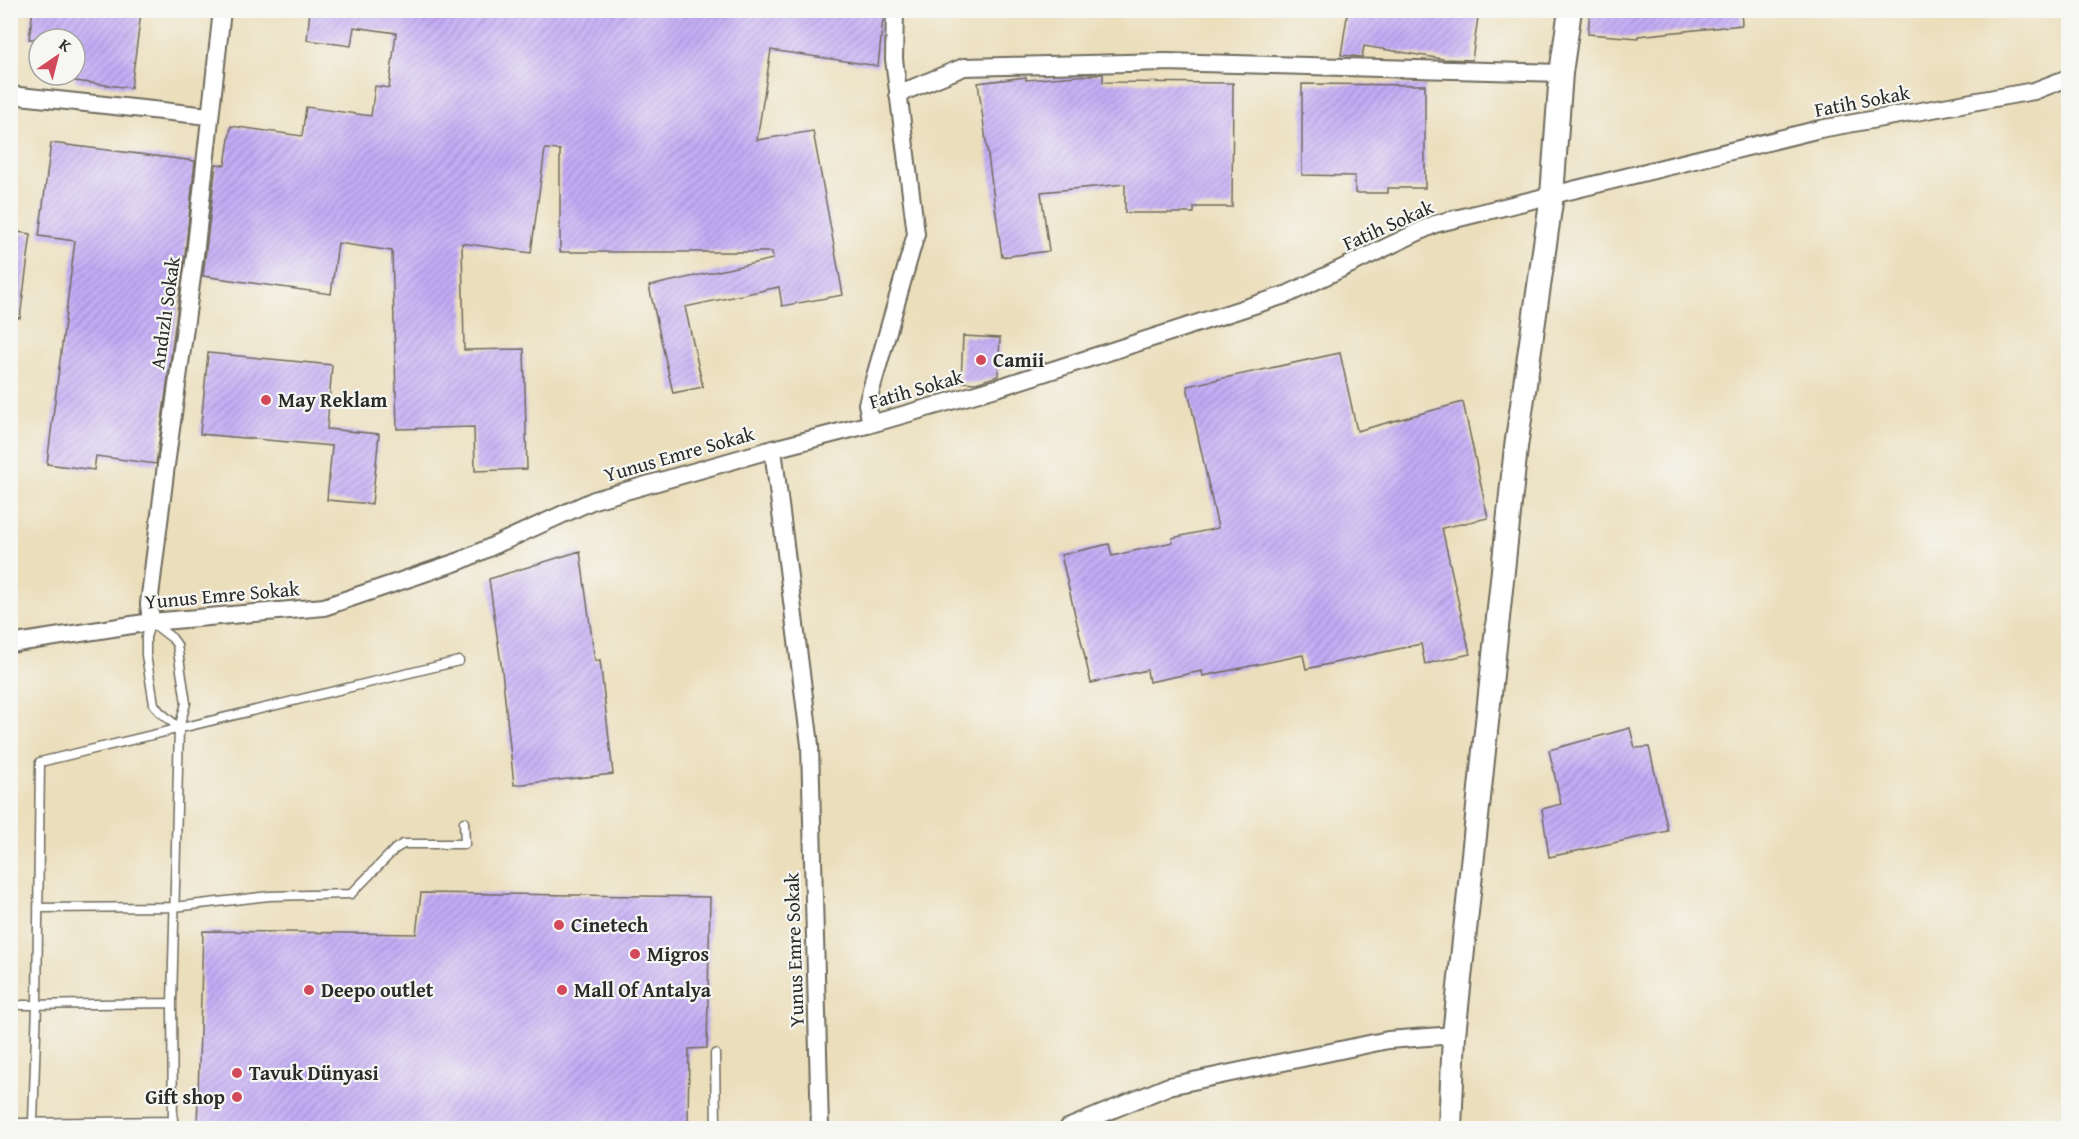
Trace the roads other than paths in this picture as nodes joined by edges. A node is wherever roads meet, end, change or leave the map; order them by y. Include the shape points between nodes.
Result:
1 (222, 10) edge
2 (895, 10) edge
3 (1570, 10) edge
4 (1561, 73) junction
5 (2068, 78) edge
6 (898, 94) junction
7 (10, 95) edge
8 (209, 117) junction
9 (1552, 195) junction
10 (871, 424) junction
11 (773, 449) junction
12 (151, 622) junction
13 (10, 644) edge
14 (459, 661) dead end
15 (179, 728) junction
16 (464, 822) dead end
17 (174, 907) junction
18 (38, 908) junction
19 (172, 1003) junction
20 (37, 1004) junction
21 (22, 1005) dead end
22 (1454, 1035) junction
23 (715, 1054) dead end
24 (33, 1122) junction
25 (10, 1123) edge
26 (173, 1125) edge
27 (716, 1128) edge
28 (820, 1128) edge
29 (1068, 1128) edge
30 (1450, 1128) edge

1 - 8 street, Andızlı Sokak
2 - 6 street
3 - 4 street
4 - 6 street via 1165,62 964,67
4 - 9 street
5 - 9 street, Fatih Sokak via 2034,91 1820,129
6 - 10 street via 915,234 867,404
7 - 8 street
8 - 12 street, Andızlı Sokak via 149,604
9 - 10 street, Fatih Sokak via 1435,224 1288,294 1000,387
9 - 22 street via 1516,447
10 - 11 street, Fatih Sokak
11 - 12 street, Yunus Emre Sokak via 594,500 460,561 324,607
11 - 28 street, Yunus Emre Sokak via 810,744
12 - 13 street, Yunus Emre Sokak
12 - 15 lane via 146,655 154,704
12 - 15 lane via 177,645 186,703
14 - 15 lane
15 - 17 lane
15 - 18 lane via 40,762
16 - 17 lane via 465,844 403,844 351,894 269,896
17 - 18 lane
17 - 19 lane
18 - 20 lane
19 - 20 lane
19 - 26 lane
20 - 21 lane
20 - 24 lane
22 - 29 street via 1388,1040 1169,1086
22 - 30 street
23 - 27 lane
24 - 25 lane
24 - 26 lane

